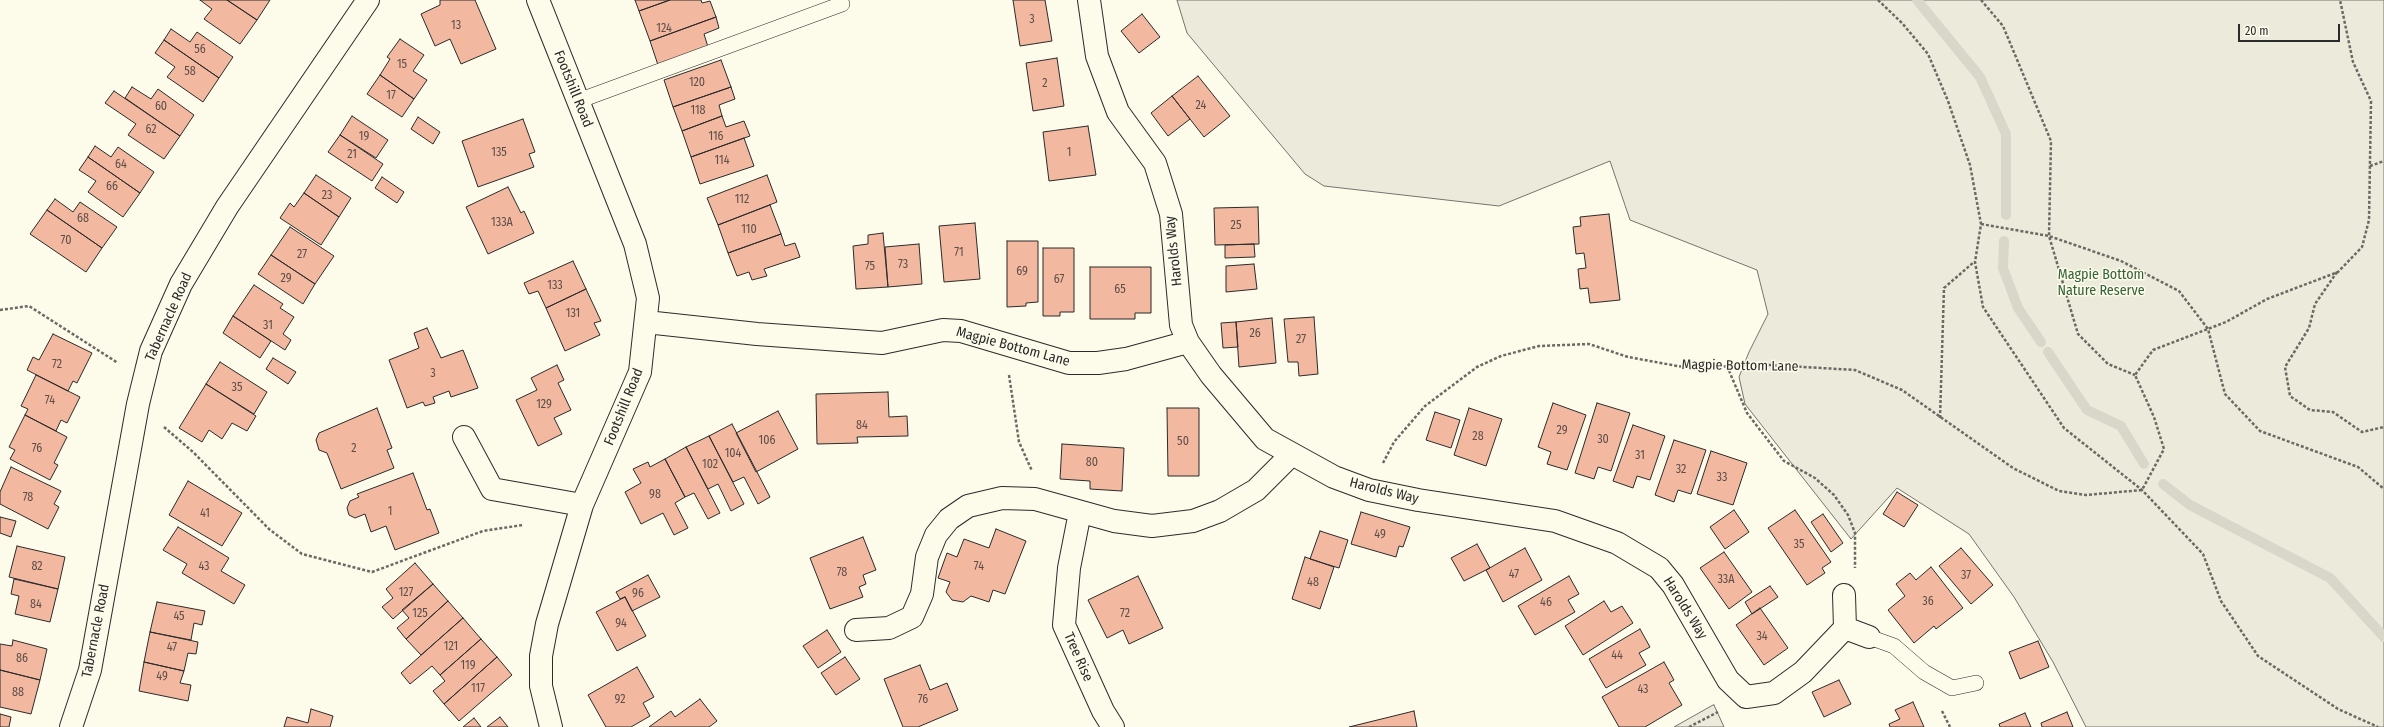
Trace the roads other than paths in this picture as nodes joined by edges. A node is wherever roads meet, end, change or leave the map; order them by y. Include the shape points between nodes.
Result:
1 (368, 0) edge
2 (538, 0) edge
3 (1089, 0) edge
4 (842, 4) dead end
5 (578, 101) junction
6 (646, 322) junction
7 (1188, 342) junction
8 (464, 437) dead end
9 (1291, 455) junction
10 (582, 506) junction
11 (1080, 512) junction
12 (1844, 595) road end
13 (1845, 628) junction
14 (856, 630) dead end
15 (1869, 636) joint
16 (1976, 683) dead end
17 (70, 727) edge
18 (551, 727) edge
19 (1113, 727) edge

1 - 17 street, Tabernacle Road via 227,207 181,284 151,351 138,404 90,670
2 - 5 street, Footshill Road
3 - 7 street, Harolds Way via 1097,56 1118,112 1155,163 1171,214 1181,325
4 - 5 lane
5 - 6 street, Footshill Road via 635,244 648,298
6 - 7 street, Magpie Bottom Lane via 757,334 882,343 943,330 961,331 1069,363 1098,363 1126,359
6 - 10 street, Footshill Road via 640,372
7 - 9 street, Harolds Way via 1211,375 1265,439
8 - 10 street via 492,489
9 - 11 street via 1256,490 1220,511 1193,521 1152,526 1114,521
9 - 13 street, Harolds Way via 1334,477 1369,490 1555,522 1617,543 1659,568 1673,585 1728,680 1746,697 1774,693 1802,672
10 - 18 street, Footshill Road via 554,598 541,656 541,686
11 - 14 street via 1035,499 1002,498 968,506 950,519 936,535 927,557 922,594 912,617 889,628
11 - 19 street, Tree Rise via 1069,568 1064,625 1103,711
12 - 13 street
13 - 15 street
15 - 16 lane via 1894,646 1924,672 1952,688

